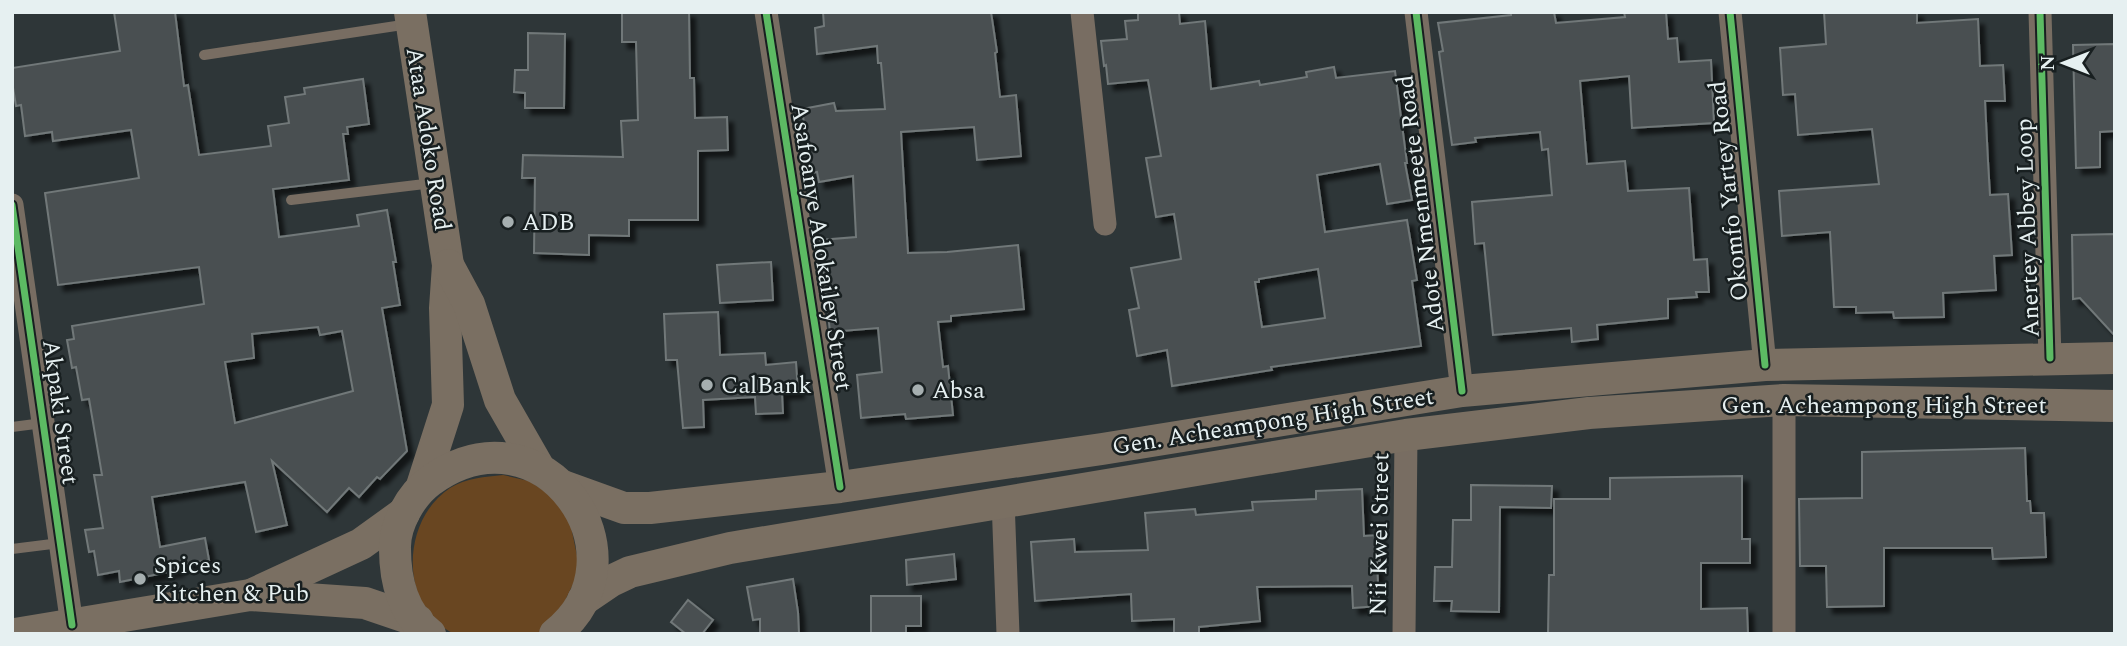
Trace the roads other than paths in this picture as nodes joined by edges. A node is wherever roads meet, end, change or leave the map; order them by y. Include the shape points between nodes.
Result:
1 (766, 12) edge
2 (1082, 12) edge
3 (1416, 12) edge
4 (1730, 12) edge
5 (2040, 12) edge
6 (411, 18) edge
7 (204, 55) dead end
8 (436, 183) junction
9 (291, 200) dead end
10 (12, 205) edge
11 (1105, 224) dead end
12 (448, 265) junction
13 (2050, 358) junction
14 (2115, 358) edge
15 (1765, 365) junction
16 (1462, 391) junction
17 (1784, 400) junction
18 (2115, 406) edge
19 (43, 423) junction
20 (12, 427) edge
21 (1406, 435) junction
22 (551, 477) junction
23 (422, 486) junction
24 (840, 487) junction
25 (1003, 500) junction
26 (404, 513) junction
27 (60, 543) junction
28 (12, 549) edge
29 (250, 595) junction
30 (583, 600) junction
31 (72, 625) junction
32 (123, 625) edge
33 (424, 628) edge
34 (15, 634) edge
35 (555, 634) edge
36 (1008, 634) edge
37 (1404, 634) edge
38 (1784, 634) edge

1 - 24 street, Asafoanye Adokailey Street
2 - 11 street
3 - 16 street, Adote Nmenmeete Road
4 - 15 street, Okomfo Yartey Road
5 - 13 street, Anertey Abbey Loop
6 - 7 lane
6 - 8 main road, Ataa Adoko Road
8 - 9 lane
8 - 12 main road, Ataa Adoko Road
10 - 19 street, Akpaki Street
12 - 22 main road, Ataa Adoko Road via 469,304 500,400
12 - 23 main road, Ataa Adoko Road via 448,405
13 - 14 main road, Gen. Acheampong High Street
13 - 15 main road, Gen. Acheampong High Street
15 - 16 main road, Gen. Acheampong High Street
16 - 24 main road, Gen. Acheampong High Street
17 - 18 main road, Gen. Acheampong High Street
17 - 21 main road, Gen. Acheampong High Street via 1588,413
17 - 38 street
19 - 20 lane
19 - 27 street, Akpaki Street
21 - 25 main road, Gen. Acheampong High Street
21 - 37 street, Nii Kwei Street
22 - 23 main road, Gen. Acheampong High Street via 509,458 478,458 448,468
22 - 24 main road, Gen. Acheampong High Street via 624,508
22 - 30 main road, Ataa Adoko Road via 582,510 591,540 592,570
23 - 26 main road
25 - 30 main road, Gen. Acheampong High Street via 679,559 629,572
25 - 36 street
26 - 29 main road via 361,544
26 - 33 main road via 394,544 395,577 407,606
27 - 28 lane
27 - 31 street, Akpaki Street
29 - 32 main road
29 - 33 main road via 365,603
30 - 35 main road
31 - 32 main road
31 - 34 main road

